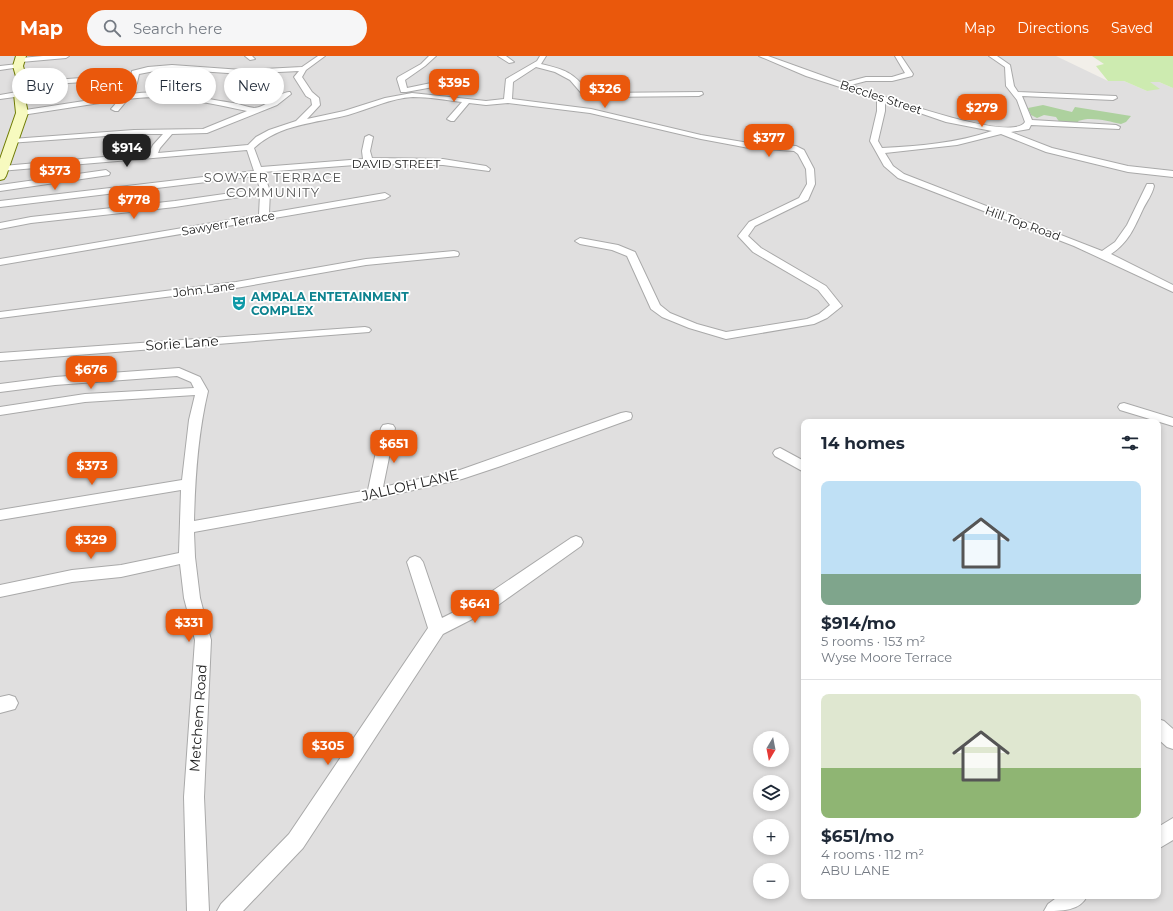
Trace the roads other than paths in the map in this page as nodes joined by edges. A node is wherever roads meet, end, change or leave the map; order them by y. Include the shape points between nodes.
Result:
1 (66, 56) edge
2 (322, 56) edge
3 (433, 56) edge
4 (502, 56) edge
5 (543, 56) edge
6 (762, 56) edge
7 (898, 56) edge
8 (992, 56) edge
9 (20, 59) edge
10 (511, 62) dead end
11 (536, 65) junction
12 (0, 68) edge
13 (304, 69) junction
14 (137, 73) edge
15 (441, 83) dead end
16 (843, 85) junction
17 (406, 93) junction
18 (287, 94) dead end
19 (699, 94) dead end
20 (1017, 94) junction
21 (137, 95) edge
22 (600, 95) junction
23 (0, 97) edge
24 (881, 97) junction
25 (1113, 98) dead end
26 (12, 99) edge
27 (468, 100) junction
28 (508, 102) junction
29 (21, 104) edge
30 (120, 104) edge
31 (115, 109) dead end
32 (254, 110) junction
33 (591, 111) junction
34 (451, 119) dead end
35 (1029, 122) junction
36 (299, 123) junction
37 (1116, 127) dead end
38 (1002, 131) junction
39 (169, 132) junction
40 (369, 137) dead end
41 (7, 147) edge
42 (250, 147) junction
43 (880, 152) junction
44 (152, 156) junction
45 (368, 161) junction
46 (486, 168) dead end
47 (2, 169) edge
48 (259, 172) junction
49 (106, 173) dead end
50 (1173, 174) edge
51 (1150, 186) dead end
52 (0, 188) edge
53 (265, 191) junction
54 (385, 196) dead end
55 (0, 204) edge
56 (264, 217) junction
57 (0, 226) edge
58 (580, 241) dead end
59 (454, 254) dead end
60 (1103, 255) junction
61 (0, 262) edge
62 (1173, 289) edge
63 (0, 315) edge
64 (365, 330) dead end
65 (0, 357) edge
66 (0, 388) edge
67 (202, 391) junction
68 (1124, 407) dead end
69 (0, 412) edge
70 (626, 416) dead end
71 (1173, 422) edge
72 (388, 428) dead end
73 (780, 453) dead end
74 (801, 465) edge
75 (188, 484) junction
76 (374, 494) junction
77 (0, 515) edge
78 (187, 528) junction
79 (576, 542) dead end
80 (187, 557) junction
81 (415, 562) dead end
82 (0, 591) edge
83 (437, 629) junction
84 (1161, 730) edge
85 (1173, 741) edge
86 (1173, 828) edge
87 (1161, 837) edge
88 (1073, 899) edge
89 (198, 911) edge
90 (228, 911) edge
91 (1055, 911) edge

1 - 9 street
2 - 13 street
3 - 17 street via 401,79
4 - 10 street
5 - 11 street
6 - 16 street, Beccles Street
7 - 16 street via 909,74 892,79 866,79
8 - 20 street via 1008,66 1010,86
9 - 12 street
11 - 22 street via 557,70 573,78 586,93
11 - 28 street via 509,81
13 - 14 street via 235,72 155,65
13 - 36 street via 298,77 309,94 315,98 316,105
15 - 17 street
16 - 24 street, Beccles Street
17 - 27 street
17 - 36 street via 346,113
18 - 32 street via 274,103
19 - 22 street
20 - 25 street
20 - 35 street
21 - 32 street via 180,97
22 - 33 street
23 - 26 street
24 - 38 street, Beccles Street via 949,120
24 - 43 street, Hill Top Road via 881,112 874,141
27 - 28 street via 486,103
27 - 34 street
28 - 33 street
29 - 41 main road
30 - 31 street
32 - 39 street via 204,131
33 - 58 street via 613,118 717,139 796,149 801,152 810,169 811,184 803,200 752,224 743,236 757,250 822,288 836,306 810,322 726,336 666,315 655,307 631,254 614,247
35 - 37 street
35 - 38 street via 1026,127
36 - 42 street via 272,132
38 - 43 street via 983,138
38 - 50 street via 1043,148 1097,162 1128,169
39 - 41 street via 120,133
39 - 44 street
40 - 45 street via 366,151
41 - 47 main road
42 - 44 street
42 - 48 street
43 - 60 street, Hill Top Road via 888,167 901,176
44 - 47 street
45 - 46 street, DAVID STREET via 443,162
45 - 48 street, DAVID STREET
48 - 53 street
48 - 55 street, DAVID STREET
49 - 52 street
51 - 60 street via 1132,225 1119,244
53 - 56 street
53 - 57 street
54 - 56 street, Sawyerr Terrace
56 - 61 street, Sawyerr Terrace
59 - 63 street, John Lane via 366,262 236,285
60 - 62 street, Hill Top Road
64 - 65 street, Sorie Lane
66 - 67 street via 55,381 179,372 196,380
67 - 69 street via 86,398
67 - 75 street, Metchem Road via 195,420
68 - 71 street
70 - 76 street, JALLOH LANE via 462,474
72 - 76 street
73 - 74 street
75 - 77 street
75 - 78 street, Metchem Road
76 - 78 street, JALLOH LANE
78 - 80 street, Metchem Road
79 - 83 street via 488,603
80 - 82 street
80 - 89 street, Metchem Road via 192,598 203,640 194,797
81 - 83 street
83 - 90 street via 296,841
84 - 85 street
86 - 87 street
88 - 91 street

